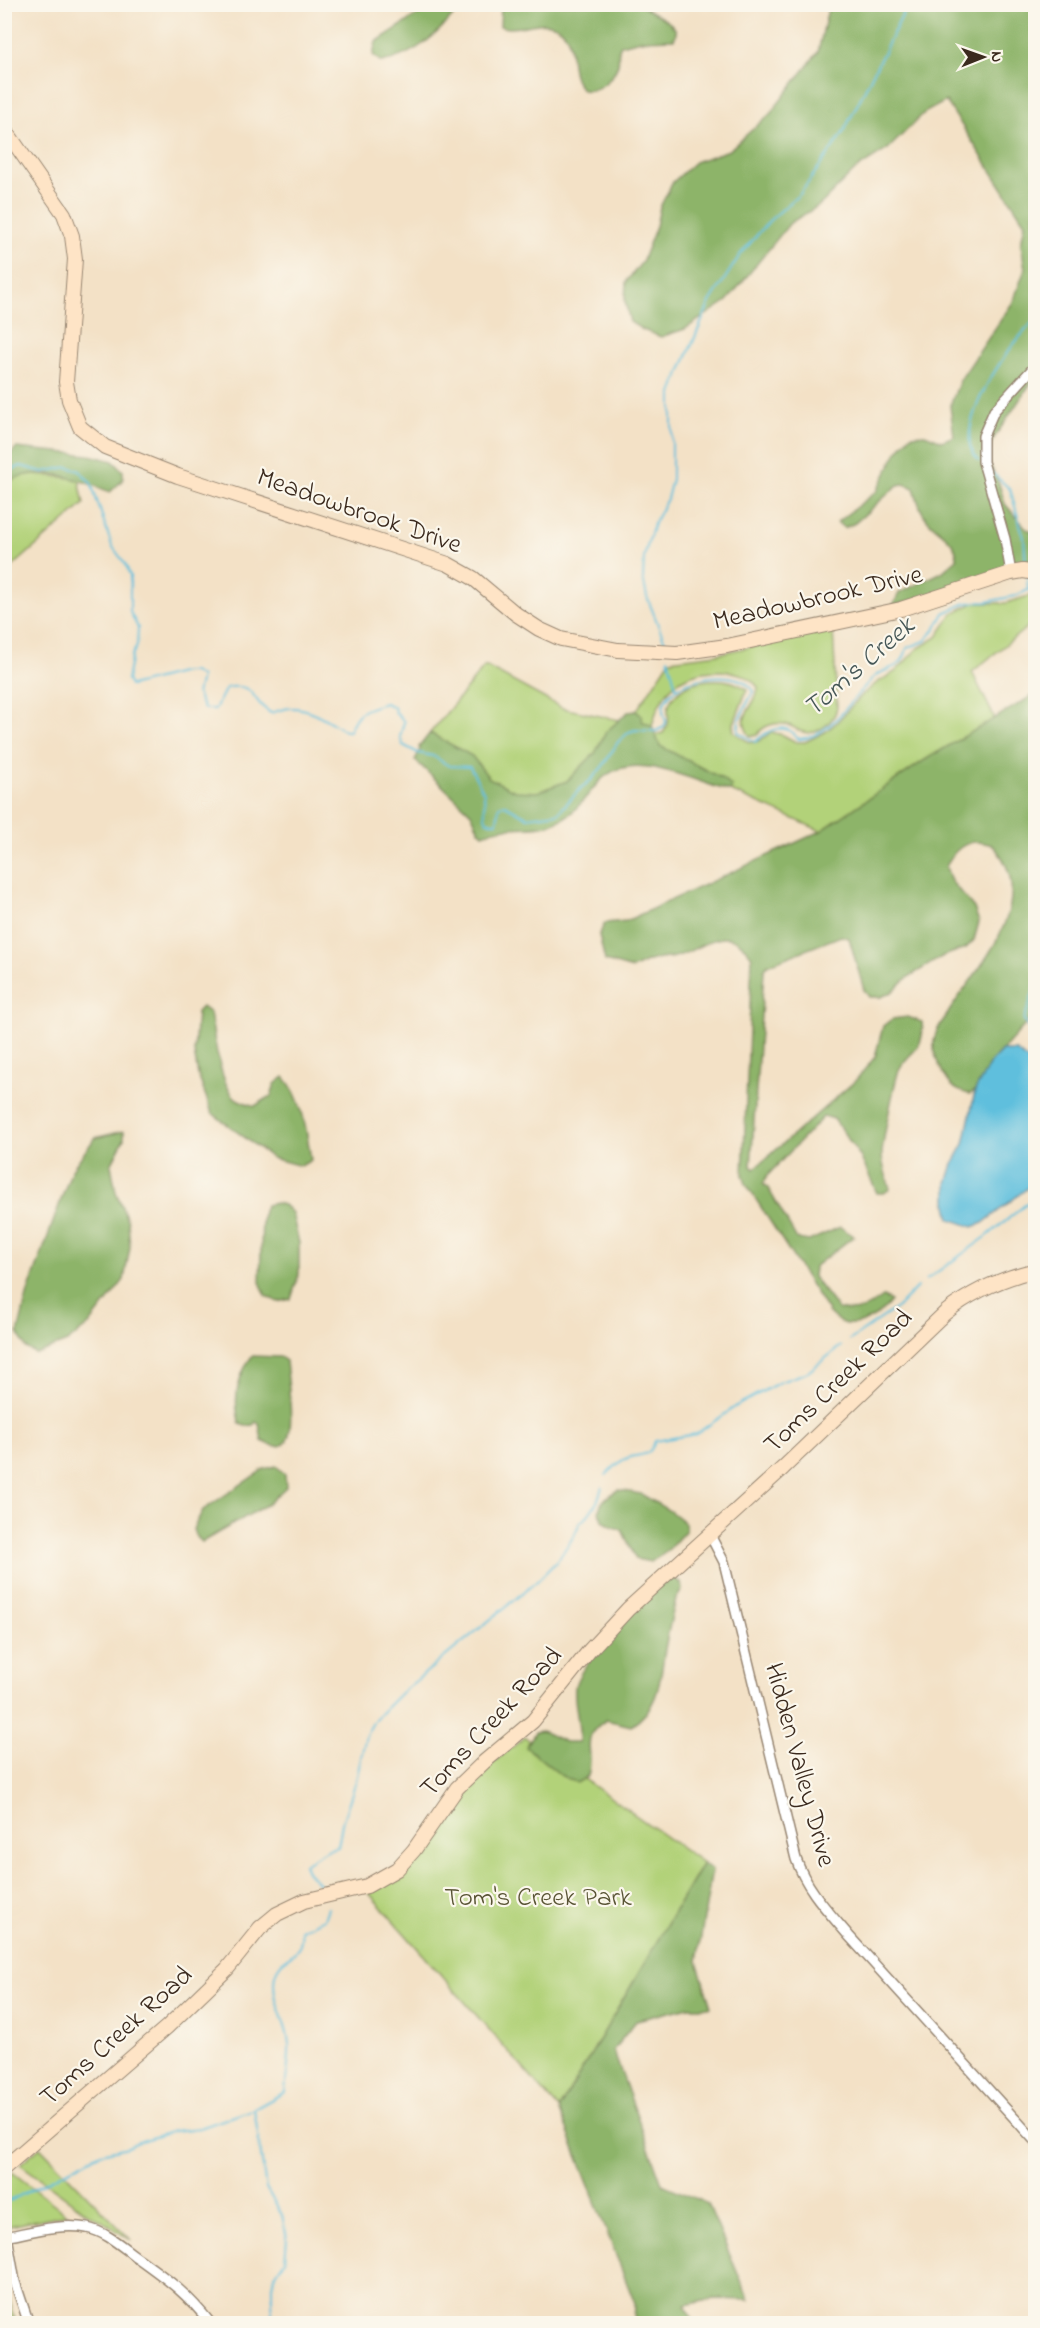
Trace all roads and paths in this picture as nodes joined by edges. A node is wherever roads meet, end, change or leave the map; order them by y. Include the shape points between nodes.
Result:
1 (4, 128) edge
2 (1035, 365) edge
3 (1011, 573) junction
4 (1035, 573) edge
5 (1035, 1270) edge
6 (710, 1535) junction
7 (1035, 2142) edge
8 (4, 2168) edge
9 (6, 2236) edge
10 (28, 2324) edge
11 (211, 2324) edge

1 - 3 street, Meadowbrook Drive via 64,214 72,236 75,259 66,382 80,427 105,447 178,477 448,564 540,629 561,639 618,650 677,653 727,646 901,609
2 - 3 street via 994,411 983,436 983,462
3 - 4 street, Meadowbrook Drive
5 - 6 street, Toms Creek Road via 990,1285 945,1313
6 - 7 street, Hidden Valley Drive via 724,1562 796,1858 805,1881 849,1936
6 - 8 street, Toms Creek Road via 618,1619 533,1721 466,1779 396,1869 367,1886 304,1901 277,1914 167,2027
9 - 10 street
9 - 11 street via 74,2227 102,2233 177,2286

